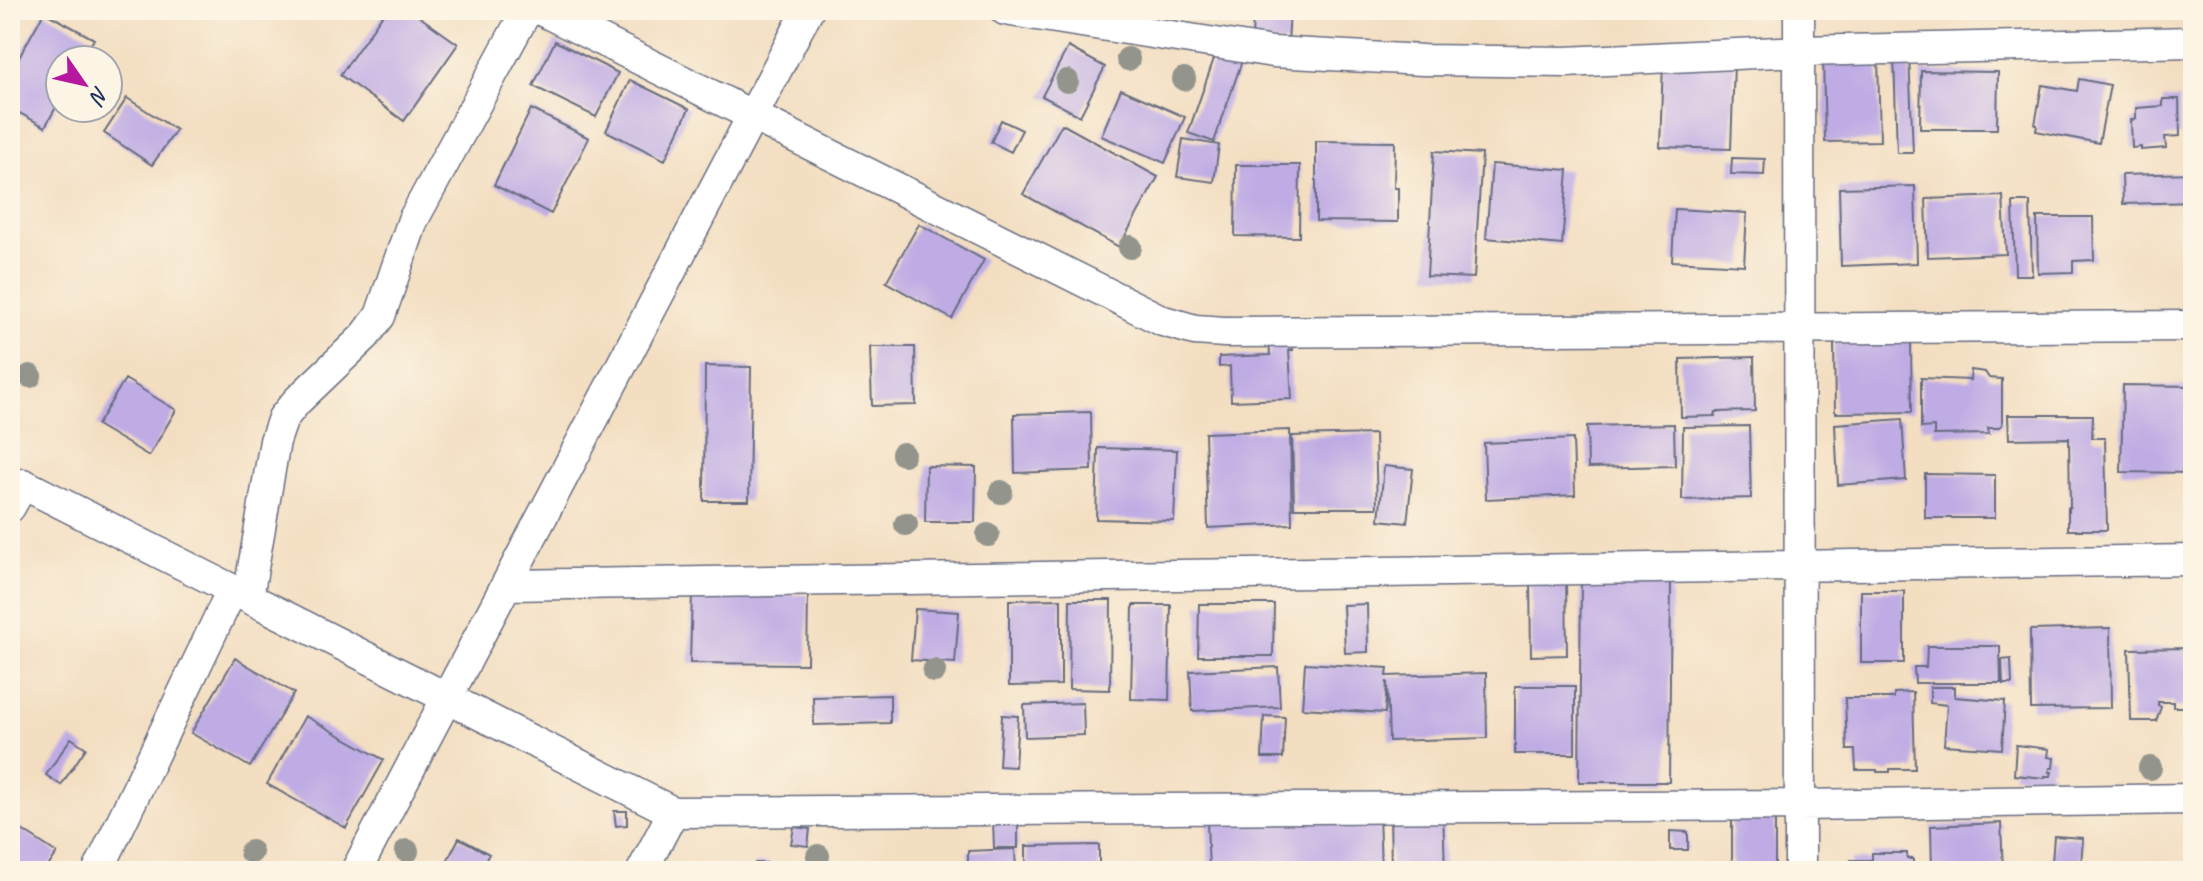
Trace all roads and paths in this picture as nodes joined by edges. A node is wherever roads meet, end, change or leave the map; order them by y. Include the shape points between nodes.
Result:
1 (527, 10) edge
2 (541, 10) edge
3 (808, 10) edge
4 (1005, 10) edge
5 (1799, 10) edge
6 (2193, 42) edge
7 (1800, 51) junction
8 (753, 116) junction
9 (2193, 326) edge
10 (1800, 329) junction
11 (10, 507) edge
12 (2193, 560) edge
13 (1800, 564) junction
14 (506, 585) junction
15 (240, 594) junction
16 (447, 697) junction
17 (2193, 799) edge
18 (1800, 805) junction
19 (673, 812) junction
20 (98, 871) edge
21 (356, 871) edge
22 (642, 871) edge
23 (1800, 871) edge

1 - 15 street via 413,220 380,316 283,418
2 - 8 street
3 - 8 street
4 - 7 street via 1273,52 1423,60 1565,62
5 - 7 street
6 - 7 street
7 - 10 street
8 - 10 street via 1163,321 1195,330
8 - 14 street
9 - 10 street
10 - 13 street
11 - 15 street via 23,484
12 - 13 street
13 - 14 street
13 - 18 street
14 - 16 street
15 - 16 street
15 - 20 street
16 - 19 street
16 - 21 street
17 - 18 street
18 - 19 street
18 - 23 street
19 - 22 street

